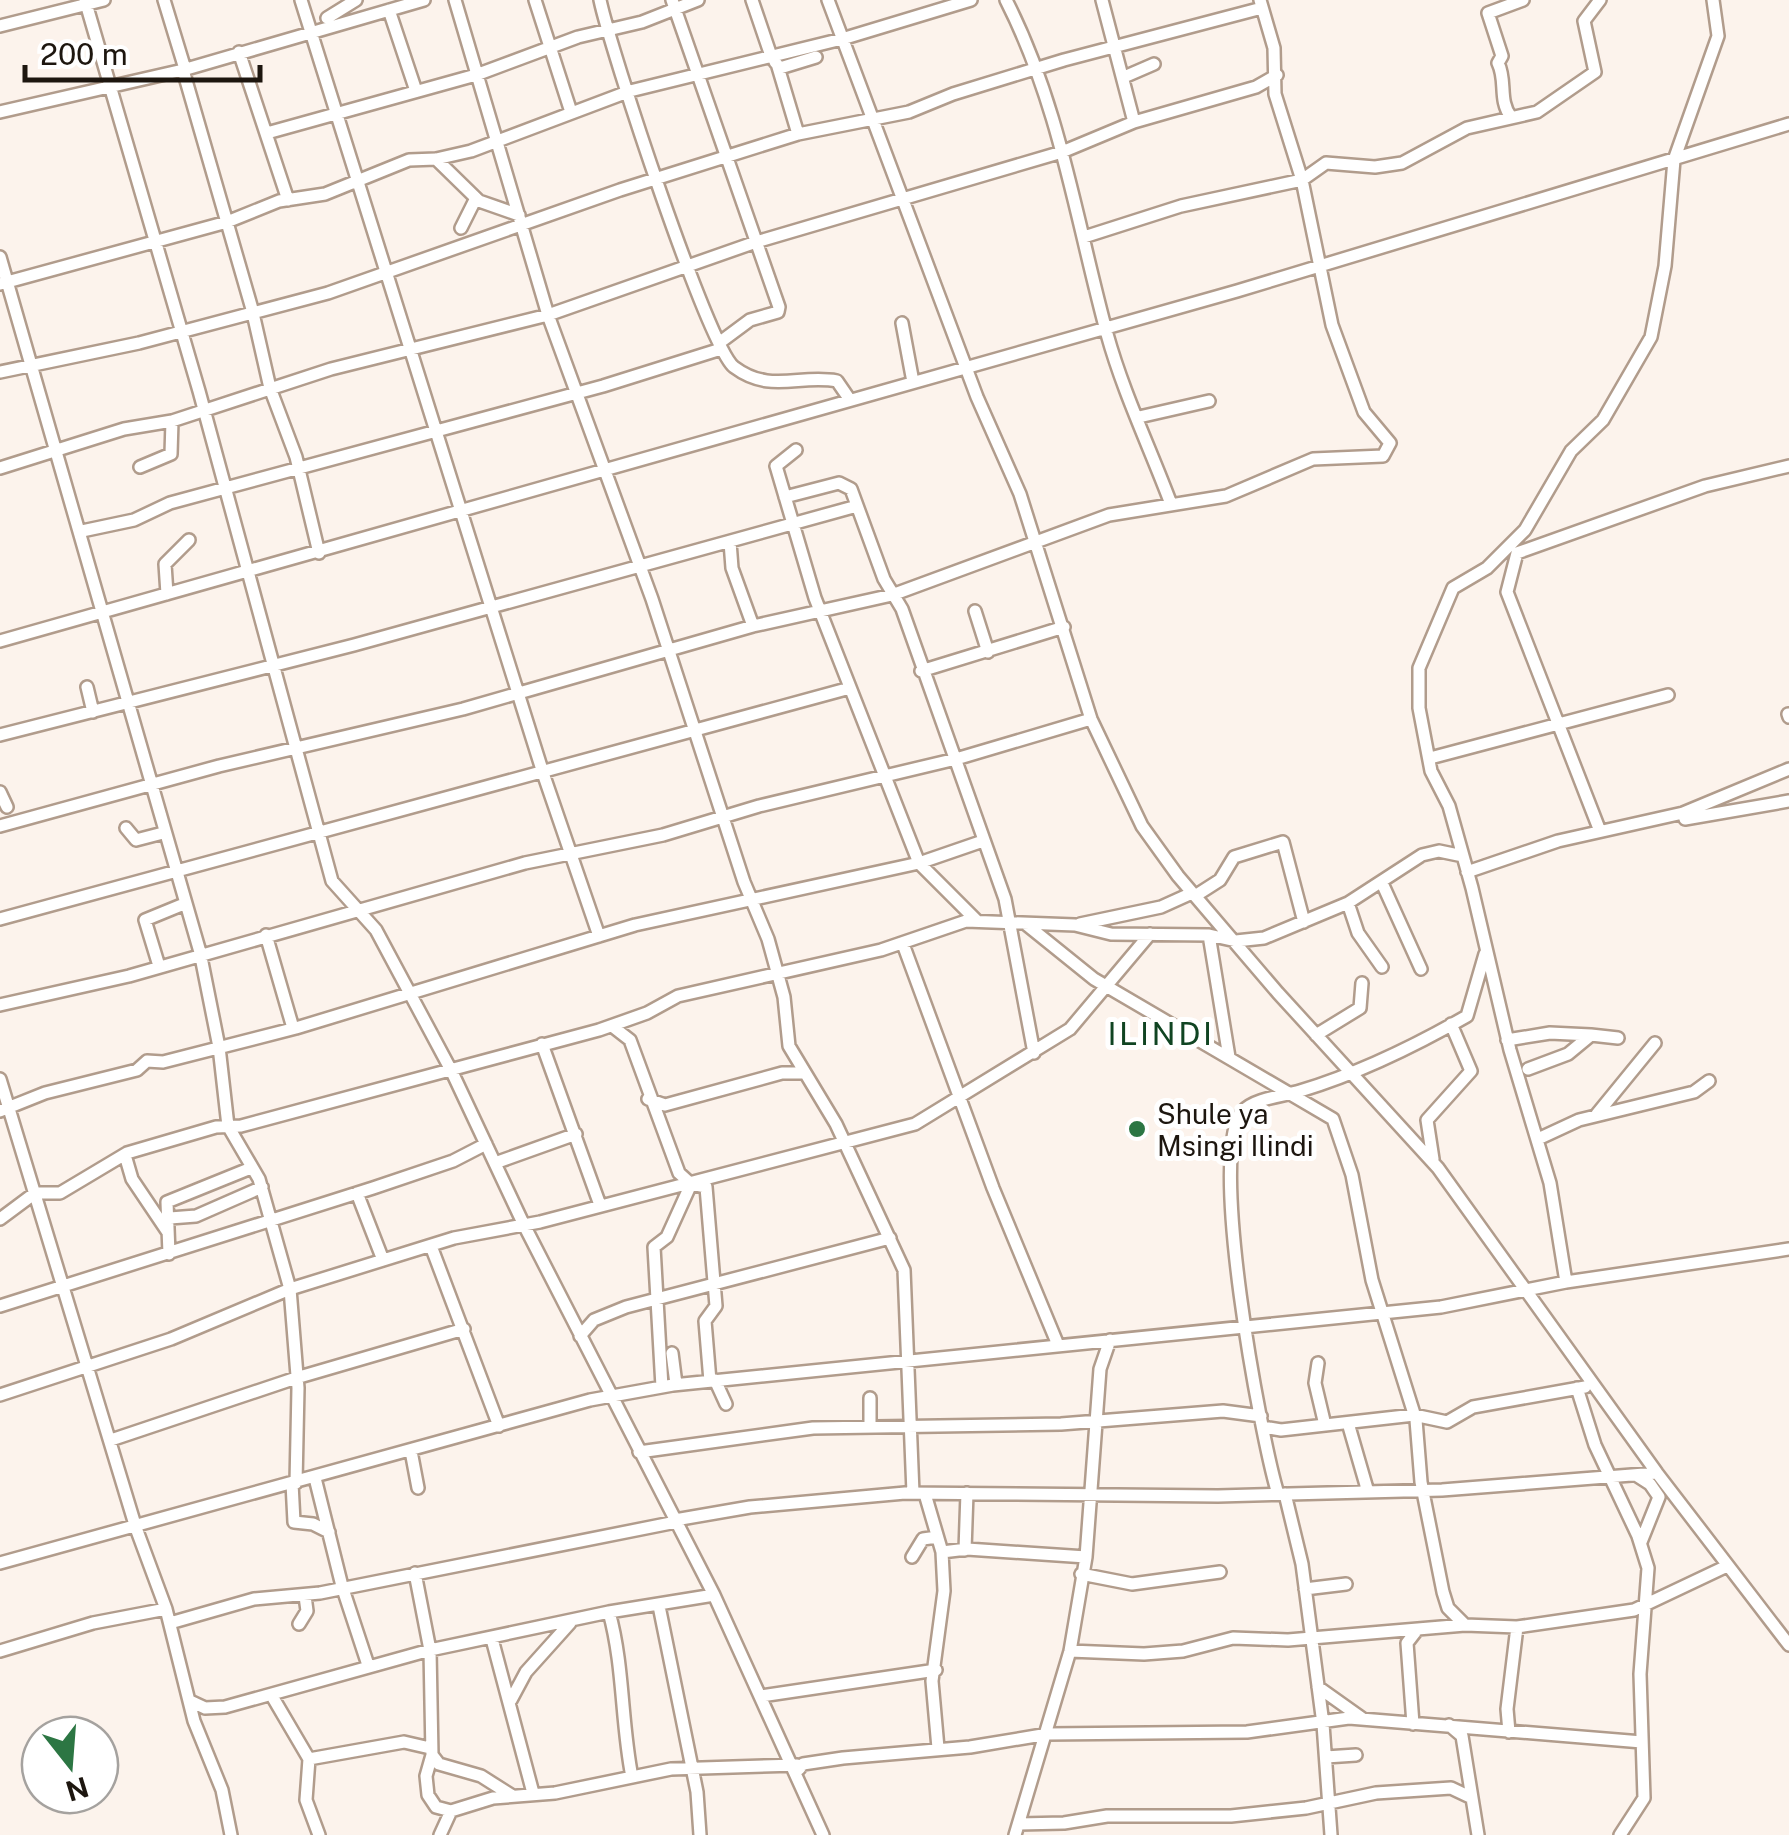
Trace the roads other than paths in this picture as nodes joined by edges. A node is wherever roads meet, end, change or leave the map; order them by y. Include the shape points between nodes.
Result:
1 (104, 0) edge
2 (164, 0) edge
3 (301, 0) edge
4 (357, 0) edge
5 (424, 0) edge
6 (455, 0) edge
7 (535, 0) edge
8 (600, 0) edge
9 (698, 0) edge
10 (752, 0) edge
11 (828, 0) edge
12 (971, 0) edge
13 (1006, 0) edge
14 (1102, 0) edge
15 (1523, 0) edge
16 (1600, 0) edge
17 (1713, 0) edge
18 (86, 3) edge
19 (674, 4) edge
20 (1261, 4) edge
21 (388, 10) junction
22 (328, 18) dead end
23 (362, 18) junction
24 (0, 26) edge
25 (608, 29) junction
26 (310, 31) junction
27 (842, 39) junction
28 (1115, 46) junction
29 (549, 47) junction
30 (239, 52) junction
31 (771, 53) junction
32 (816, 57) dead end
33 (1154, 64) dead end
34 (778, 66) junction
35 (1039, 68) junction
36 (184, 69) junction
37 (698, 74) junction
38 (1276, 75) junction
39 (476, 76) junction
40 (1124, 77) junction
41 (110, 88) junction
42 (630, 91) junction
43 (416, 92) junction
44 (0, 112) edge
45 (336, 112) junction
46 (571, 112) junction
47 (875, 117) junction
48 (1511, 117) junction
49 (1134, 122) junction
50 (1789, 124) edge
51 (267, 133) junction
52 (798, 134) junction
53 (496, 142) junction
54 (1062, 152) junction
55 (726, 156) junction
56 (436, 160) junction
57 (1674, 160) junction
58 (656, 178) junction
59 (1302, 180) junction
60 (358, 182) junction
61 (476, 198) junction
62 (288, 200) junction
63 (907, 200) junction
64 (520, 220) junction
65 (228, 222) junction
66 (462, 228) dead end
67 (1084, 237) junction
68 (156, 239) junction
69 (756, 242) junction
70 (0, 257) edge
71 (687, 264) junction
72 (1319, 266) junction
73 (389, 272) junction
74 (4, 283) edge
75 (252, 309) junction
76 (548, 315) junction
77 (902, 322) dead end
78 (1105, 326) junction
79 (182, 332) junction
80 (720, 346) junction
81 (410, 350) junction
82 (32, 364) junction
83 (967, 367) junction
84 (0, 372) edge
85 (913, 382) junction
86 (270, 388) junction
87 (577, 391) junction
88 (850, 400) junction
89 (1209, 401) dead end
90 (204, 411) junction
91 (1139, 417) junction
92 (172, 421) junction
93 (438, 431) junction
94 (58, 450) junction
95 (796, 450) dead end
96 (297, 466) junction
97 (1789, 466) edge
98 (140, 467) dead end
99 (0, 468) edge
100 (604, 472) junction
101 (227, 490) junction
102 (786, 497) junction
103 (1171, 504) junction
104 (856, 506) junction
105 (462, 513) junction
106 (792, 525) junction
107 (82, 531) junction
108 (189, 540) dead end
109 (730, 542) junction
110 (1036, 545) junction
111 (319, 553) junction
112 (639, 565) junction
113 (248, 572) junction
114 (167, 594) junction
115 (892, 595) junction
116 (491, 607) junction
117 (974, 610) dead end
118 (821, 611) junction
119 (104, 612) junction
120 (753, 626) junction
121 (1064, 627) junction
122 (0, 641) edge
123 (670, 652) junction
124 (988, 652) junction
125 (274, 666) junction
126 (921, 670) junction
127 (87, 687) dead end
128 (850, 688) junction
129 (520, 693) junction
130 (1668, 695) dead end
131 (130, 703) junction
132 (93, 712) junction
133 (1092, 719) junction
134 (1558, 724) junction
135 (695, 731) junction
136 (0, 735) edge
137 (295, 752) junction
138 (1434, 757) dead end
139 (956, 759) junction
140 (1789, 769) edge
141 (543, 773) junction
142 (883, 776) junction
143 (150, 789) junction
144 (0, 792) edge
145 (1789, 801) edge
146 (7, 807) dead end
147 (724, 816) junction
148 (0, 826) edge
149 (126, 828) dead end
150 (1596, 830) junction
151 (318, 831) junction
152 (163, 833) junction
153 (982, 841) junction
154 (570, 855) junction
155 (1463, 856) junction
156 (920, 863) junction
157 (175, 872) junction
158 (1467, 872) junction
159 (1382, 883) junction
160 (334, 886) junction
161 (1194, 894) junction
162 (753, 899) junction
163 (1348, 903) junction
164 (184, 904) junction
165 (360, 912) junction
166 (0, 919) edge
167 (325, 920) junction
168 (976, 920) junction
169 (1304, 922) junction
170 (1076, 924) junction
171 (1010, 925) junction
172 (1027, 925) junction
173 (1150, 934) junction
174 (266, 935) junction
175 (599, 936) junction
176 (1208, 936) junction
177 (1236, 941) junction
178 (903, 944) junction
179 (1487, 947) junction
180 (200, 952) junction
181 (159, 966) junction
182 (1382, 967) dead end
183 (1421, 969) dead end
184 (778, 976) junction
185 (1362, 983) dead end
186 (1108, 987) junction
187 (410, 994) junction
188 (0, 1005) edge
189 (1451, 1024) junction
190 (612, 1026) junction
191 (292, 1028) junction
192 (1316, 1034) junction
193 (1591, 1035) junction
194 (1618, 1038) dead end
195 (1507, 1040) junction
196 (542, 1044) junction
197 (1655, 1044) dead end
198 (219, 1046) junction
199 (1034, 1053) junction
200 (1229, 1057) junction
201 (1528, 1070) dead end
202 (452, 1072) junction
203 (804, 1073) junction
204 (1352, 1075) junction
205 (0, 1079) edge
206 (1710, 1081) dead end
207 (1285, 1094) junction
208 (962, 1096) junction
209 (648, 1099) junction
210 (4, 1110) edge
211 (1595, 1116) junction
212 (228, 1126) junction
213 (576, 1134) junction
214 (1538, 1139) junction
215 (486, 1144) junction
216 (846, 1144) junction
217 (125, 1155) junction
218 (495, 1162) junction
219 (1434, 1164) junction
220 (252, 1168) junction
221 (691, 1184) junction
222 (262, 1187) junction
223 (357, 1193) junction
224 (35, 1194) junction
225 (600, 1205) junction
226 (0, 1219) edge
227 (273, 1221) junction
228 (523, 1223) junction
229 (169, 1224) junction
230 (890, 1238) junction
231 (430, 1246) junction
232 (1789, 1249) edge
233 (169, 1254) junction
234 (384, 1260) junction
235 (1566, 1282) junction
236 (712, 1284) junction
237 (61, 1288) junction
238 (290, 1289) junction
239 (1529, 1290) junction
240 (655, 1298) junction
241 (0, 1306) edge
242 (1381, 1314) junction
243 (1244, 1328) junction
244 (464, 1329) junction
245 (580, 1336) junction
246 (1110, 1340) junction
247 (1058, 1346) junction
248 (672, 1353) dead end
249 (910, 1358) junction
250 (1318, 1362) dead end
251 (86, 1366) junction
252 (296, 1378) junction
253 (712, 1380) junction
254 (669, 1386) junction
255 (1596, 1386) junction
256 (1577, 1388) junction
257 (0, 1395) edge
258 (610, 1396) junction
259 (870, 1398) dead end
260 (726, 1404) dead end
261 (1414, 1415) junction
262 (1096, 1420) junction
263 (1262, 1421) junction
264 (1348, 1424) junction
265 (1325, 1425) junction
266 (499, 1426) junction
267 (870, 1427) junction
268 (912, 1428) junction
269 (111, 1440) junction
270 (411, 1451) junction
271 (638, 1452) junction
272 (1632, 1473) junction
273 (1657, 1473) junction
274 (1608, 1476) junction
275 (315, 1478) junction
276 (294, 1483) junction
277 (418, 1488) dead end
278 (1422, 1490) junction
279 (1368, 1492) junction
280 (919, 1493) junction
281 (967, 1493) junction
282 (1282, 1494) junction
283 (1092, 1496) junction
284 (675, 1521) junction
285 (136, 1528) junction
286 (328, 1532) junction
287 (937, 1538) junction
288 (1641, 1543) junction
289 (965, 1550) junction
290 (942, 1552) junction
291 (912, 1557) dead end
292 (1086, 1557) junction
293 (0, 1563) edge
294 (1727, 1566) junction
295 (415, 1572) junction
296 (1220, 1572) dead end
297 (1082, 1574) junction
298 (1346, 1584) dead end
299 (342, 1586) junction
300 (1305, 1589) junction
301 (714, 1595) junction
302 (305, 1596) junction
303 (1644, 1605) junction
304 (659, 1606) junction
305 (1448, 1608) junction
306 (166, 1609) junction
307 (609, 1612) junction
308 (573, 1620) junction
309 (170, 1623) junction
310 (299, 1624) dead end
311 (1465, 1626) junction
312 (1517, 1627) junction
313 (1432, 1628) junction
314 (1417, 1630) junction
315 (1311, 1636) junction
316 (492, 1639) junction
317 (1789, 1645) edge
318 (430, 1650) junction
319 (1070, 1650) junction
320 (0, 1652) edge
321 (368, 1665) junction
322 (936, 1670) junction
323 (1318, 1687) junction
324 (272, 1696) junction
325 (760, 1696) junction
326 (511, 1700) junction
327 (190, 1701) junction
328 (1364, 1720) junction
329 (1446, 1723) junction
330 (1323, 1724) junction
331 (1413, 1724) junction
332 (1510, 1732) junction
333 (1048, 1734) junction
334 (1642, 1742) junction
335 (938, 1748) junction
336 (431, 1751) junction
337 (1356, 1755) dead end
338 (1326, 1757) junction
339 (309, 1759) junction
340 (791, 1766) junction
341 (692, 1768) junction
342 (632, 1777) junction
343 (533, 1793) junction
344 (513, 1795) junction
345 (1470, 1796) junction
346 (1330, 1803) junction
347 (451, 1810) junction
348 (1017, 1829) edge
349 (231, 1835) edge
350 (318, 1835) edge
351 (440, 1835) edge
352 (700, 1835) edge
353 (823, 1835) edge
354 (1331, 1835) edge
355 (1478, 1835) edge
356 (1620, 1835) edge

1 - 18 street
2 - 36 street
3 - 26 street
4 - 22 street
4 - 23 street
5 - 21 street
6 - 39 street
7 - 29 street
8 - 25 street
9 - 19 street
10 - 31 street
11 - 27 street
12 - 27 street
13 - 35 street
14 - 28 street
15 - 48 street via 1488,14
16 - 48 street via 1584,21 1596,72 1541,110
17 - 57 street via 1718,36
18 - 24 street
18 - 41 street
19 - 25 street
19 - 37 street
20 - 28 street
20 - 38 street
21 - 23 street
21 - 43 street
23 - 26 street
25 - 29 street
25 - 42 street
26 - 30 street
26 - 45 street
27 - 31 street
27 - 47 street
28 - 35 street
28 - 40 street
29 - 39 street
29 - 46 street
30 - 36 street
30 - 51 street
31 - 34 street
31 - 37 street
32 - 34 street
33 - 40 street
34 - 52 street
35 - 47 street
35 - 54 street
36 - 41 street
36 - 65 street
37 - 42 street
37 - 55 street
38 - 49 street
38 - 59 street
39 - 43 street
39 - 53 street
40 - 49 street
41 - 44 street
41 - 68 street
42 - 46 street
42 - 58 street
43 - 45 street
45 - 51 street
45 - 60 street
46 - 53 street
47 - 52 street
47 - 63 street
48 - 59 street via 1468,128 1395,165 1327,163
49 - 54 street
50 - 57 street
51 - 62 street
52 - 55 street
53 - 56 street
53 - 64 street
54 - 63 street
54 - 67 street
55 - 58 street
55 - 69 street
56 - 60 street via 403,162
56 - 61 street
57 - 72 street
57 - 155 street via 1651,337 1603,420 1571,451 1525,530 1487,568 1452,588 1423,652 1419,708 1428,758
58 - 64 street
58 - 71 street
59 - 67 street via 1181,206
59 - 72 street
60 - 62 street
60 - 73 street
61 - 64 street
61 - 66 street
62 - 65 street
63 - 69 street
63 - 83 street
64 - 73 street
64 - 76 street
65 - 68 street
65 - 75 street
67 - 78 street
68 - 74 street
68 - 79 street
69 - 71 street
69 - 80 street via 779,310 750,320
70 - 74 street
71 - 76 street
71 - 80 street
72 - 78 street
72 - 103 street via 1344,362 1364,412 1390,443 1387,452 1312,459 1226,496
73 - 75 street
73 - 81 street
74 - 82 street
75 - 79 street
75 - 86 street
76 - 81 street
76 - 87 street
77 - 85 street
78 - 83 street
78 - 91 street
79 - 82 street
79 - 90 street
80 - 87 street
80 - 88 street via 734,367 759,382 832,380
81 - 86 street
81 - 93 street
82 - 84 street
82 - 94 street
83 - 85 street
83 - 110 street
85 - 88 street
86 - 90 street
86 - 96 street
87 - 93 street
87 - 100 street
88 - 100 street
89 - 91 street
90 - 92 street
90 - 101 street
91 - 103 street
92 - 94 street
92 - 98 street via 171,454
93 - 96 street
93 - 105 street
94 - 99 street
94 - 107 street
95 - 102 street via 776,464
96 - 101 street
96 - 111 street
97 - 134 street via 1705,486 1517,554 1508,592
100 - 105 street
100 - 112 street
101 - 107 street
101 - 113 street
102 - 104 street via 844,483
102 - 106 street
103 - 110 street via 1109,516
104 - 106 street
104 - 115 street
105 - 111 street
105 - 116 street
106 - 109 street
106 - 118 street
107 - 119 street
108 - 114 street via 165,564
109 - 112 street
109 - 120 street
110 - 115 street
110 - 121 street
111 - 113 street
112 - 116 street
112 - 123 street
113 - 114 street
113 - 125 street
114 - 119 street
115 - 118 street
115 - 126 street
116 - 125 street
116 - 129 street
117 - 124 street
118 - 120 street
118 - 128 street
119 - 122 street
119 - 131 street
120 - 123 street
121 - 124 street
121 - 133 street
123 - 129 street
123 - 135 street
124 - 126 street
125 - 131 street
125 - 137 street
126 - 139 street
127 - 132 street
128 - 135 street
128 - 142 street
129 - 137 street
129 - 141 street
130 - 134 street
131 - 132 street
131 - 143 street
132 - 136 street
133 - 139 street
133 - 161 street via 1142,826
134 - 138 street
134 - 150 street
135 - 141 street
135 - 147 street
137 - 143 street via 219,766
137 - 151 street
139 - 142 street
139 - 153 street
140 - 150 street via 1683,813
141 - 151 street
141 - 154 street
142 - 147 street
142 - 156 street
143 - 148 street
143 - 152 street
144 - 146 street
145 - 150 street
147 - 154 street
147 - 162 street
149 - 152 street via 136,840
150 - 158 street
151 - 157 street
151 - 160 street
152 - 157 street
153 - 156 street
153 - 171 street
154 - 165 street
154 - 175 street
155 - 158 street
155 - 159 street via 1429,852
156 - 162 street
156 - 168 street
157 - 164 street
157 - 166 street
158 - 179 street
159 - 163 street
159 - 183 street
160 - 165 street
160 - 167 street
161 - 169 street via 1220,880 1234,856 1283,842
161 - 170 street
161 - 177 street
162 - 175 street
162 - 184 street
163 - 169 street
163 - 182 street via 1358,933
164 - 180 street
164 - 181 street via 145,920
165 - 167 street
165 - 187 street
167 - 174 street
168 - 171 street
168 - 178 street
169 - 177 street
170 - 172 street
170 - 173 street via 1112,934
171 - 172 street
171 - 199 street
172 - 186 street
173 - 176 street
173 - 186 street
174 - 180 street
174 - 191 street
175 - 187 street
176 - 177 street
176 - 200 street
177 - 192 street
178 - 184 street
178 - 208 street
179 - 189 street via 1472,1008
179 - 195 street
180 - 181 street
180 - 198 street
181 - 188 street
184 - 190 street via 678,996
184 - 203 street via 788,1039
185 - 192 street via 1360,1008
186 - 199 street via 1088,1012
186 - 200 street
187 - 191 street
187 - 202 street
189 - 204 street
189 - 219 street via 1471,1071 1427,1120
190 - 196 street
190 - 209 street via 630,1040
191 - 198 street
192 - 204 street
193 - 194 street
193 - 195 street
193 - 201 street via 1568,1054
195 - 214 street
196 - 202 street
196 - 213 street
197 - 211 street
198 - 210 street via 163,1062 147,1060 137,1070
198 - 212 street
199 - 208 street
200 - 207 street
202 - 212 street
202 - 215 street
203 - 209 street via 665,1105
203 - 216 street
204 - 207 street
204 - 219 street
205 - 210 street
206 - 211 street via 1694,1092
207 - 242 street via 1334,1122 1352,1174
207 - 243 street via 1244,1109 1232,1134 1232,1224
208 - 216 street via 920,1122
208 - 247 street
209 - 221 street via 679,1174
210 - 224 street
211 - 214 street
212 - 217 street
212 - 220 street
213 - 218 street
213 - 225 street
214 - 235 street
215 - 218 street
215 - 223 street
216 - 221 street
216 - 230 street
217 - 224 street via 60,1192
217 - 229 street via 137,1187
218 - 228 street
219 - 239 street
220 - 222 street
220 - 229 street via 167,1202
221 - 225 street
221 - 236 street via 706,1187
221 - 240 street via 667,1236 654,1247
222 - 227 street
222 - 229 street
223 - 227 street
223 - 234 street
224 - 226 street
224 - 237 street
225 - 228 street
227 - 233 street
227 - 238 street
228 - 231 street
228 - 245 street
229 - 233 street
230 - 236 street
230 - 249 street via 906,1279
231 - 234 street
231 - 244 street
232 - 235 street
233 - 237 street
234 - 238 street
235 - 239 street
236 - 240 street
236 - 253 street via 716,1306 705,1320
237 - 241 street
237 - 251 street
238 - 251 street
238 - 252 street
239 - 242 street
239 - 255 street
240 - 245 street via 594,1320
240 - 254 street
242 - 243 street
242 - 261 street
243 - 246 street
243 - 263 street
244 - 252 street
244 - 266 street
245 - 258 street
246 - 247 street
246 - 262 street
247 - 249 street
248 - 254 street
249 - 253 street
249 - 268 street
250 - 265 street via 1315,1383
251 - 257 street
251 - 269 street
252 - 269 street
252 - 276 street
253 - 254 street
253 - 260 street
254 - 258 street
255 - 256 street
255 - 273 street
256 - 261 street via 1472,1407 1447,1422
256 - 274 street
258 - 266 street
258 - 271 street
259 - 267 street
261 - 264 street
261 - 278 street
262 - 263 street via 1223,1411
262 - 268 street
262 - 283 street
263 - 265 street via 1281,1430
263 - 282 street
264 - 265 street
264 - 279 street
266 - 270 street
267 - 268 street
267 - 271 street via 782,1431
268 - 280 street
269 - 285 street
270 - 275 street
270 - 277 street
271 - 284 street
272 - 273 street
272 - 274 street
272 - 288 street via 1659,1497
273 - 294 street
274 - 278 street
274 - 288 street
275 - 276 street
275 - 286 street
276 - 285 street
276 - 286 street via 294,1522
278 - 279 street
278 - 305 street
279 - 282 street
280 - 281 street
280 - 284 street via 750,1507
280 - 287 street
281 - 283 street
281 - 289 street
282 - 283 street
282 - 300 street
283 - 292 street
284 - 295 street
284 - 301 street
285 - 293 street
285 - 306 street
286 - 299 street
287 - 290 street
287 - 291 street via 923,1540
288 - 303 street via 1649,1576
289 - 290 street
289 - 292 street
290 - 322 street
292 - 297 street
294 - 303 street
294 - 317 street
295 - 299 street
295 - 318 street
296 - 297 street via 1132,1584
297 - 319 street
298 - 300 street
299 - 302 street
299 - 321 street
300 - 315 street
301 - 304 street
301 - 325 street
302 - 309 street via 254,1599
302 - 310 street
303 - 312 street
303 - 334 street
304 - 307 street
304 - 341 street
305 - 311 street
305 - 313 street
306 - 309 street
306 - 320 street
307 - 308 street
307 - 342 street via 620,1652 622,1731
308 - 316 street
308 - 326 street via 526,1672
309 - 327 street
311 - 312 street
311 - 313 street
312 - 332 street
313 - 314 street
314 - 315 street
314 - 331 street via 1407,1643
315 - 319 street via 1233,1638 1173,1652
315 - 323 street
316 - 318 street
316 - 326 street
318 - 321 street
318 - 336 street
319 - 333 street
321 - 324 street
322 - 325 street
322 - 335 street
323 - 328 street
323 - 330 street
324 - 327 street via 225,1707
324 - 339 street
325 - 340 street
326 - 343 street
327 - 349 street
328 - 330 street
328 - 331 street
329 - 331 street
329 - 332 street
329 - 345 street via 1462,1736
330 - 333 street via 1247,1732
330 - 338 street
332 - 334 street
333 - 335 street
333 - 348 street
334 - 356 street via 1644,1798
335 - 340 street
336 - 339 street via 404,1742
336 - 344 street via 439,1764 482,1776
336 - 347 street via 428,1795
337 - 338 street
338 - 346 street
339 - 350 street via 306,1800
340 - 341 street
340 - 353 street
341 - 342 street
341 - 352 street
342 - 343 street
343 - 344 street
344 - 347 street
345 - 346 street via 1451,1788
345 - 355 street
346 - 348 street via 1231,1816 1107,1816
346 - 354 street
347 - 351 street

